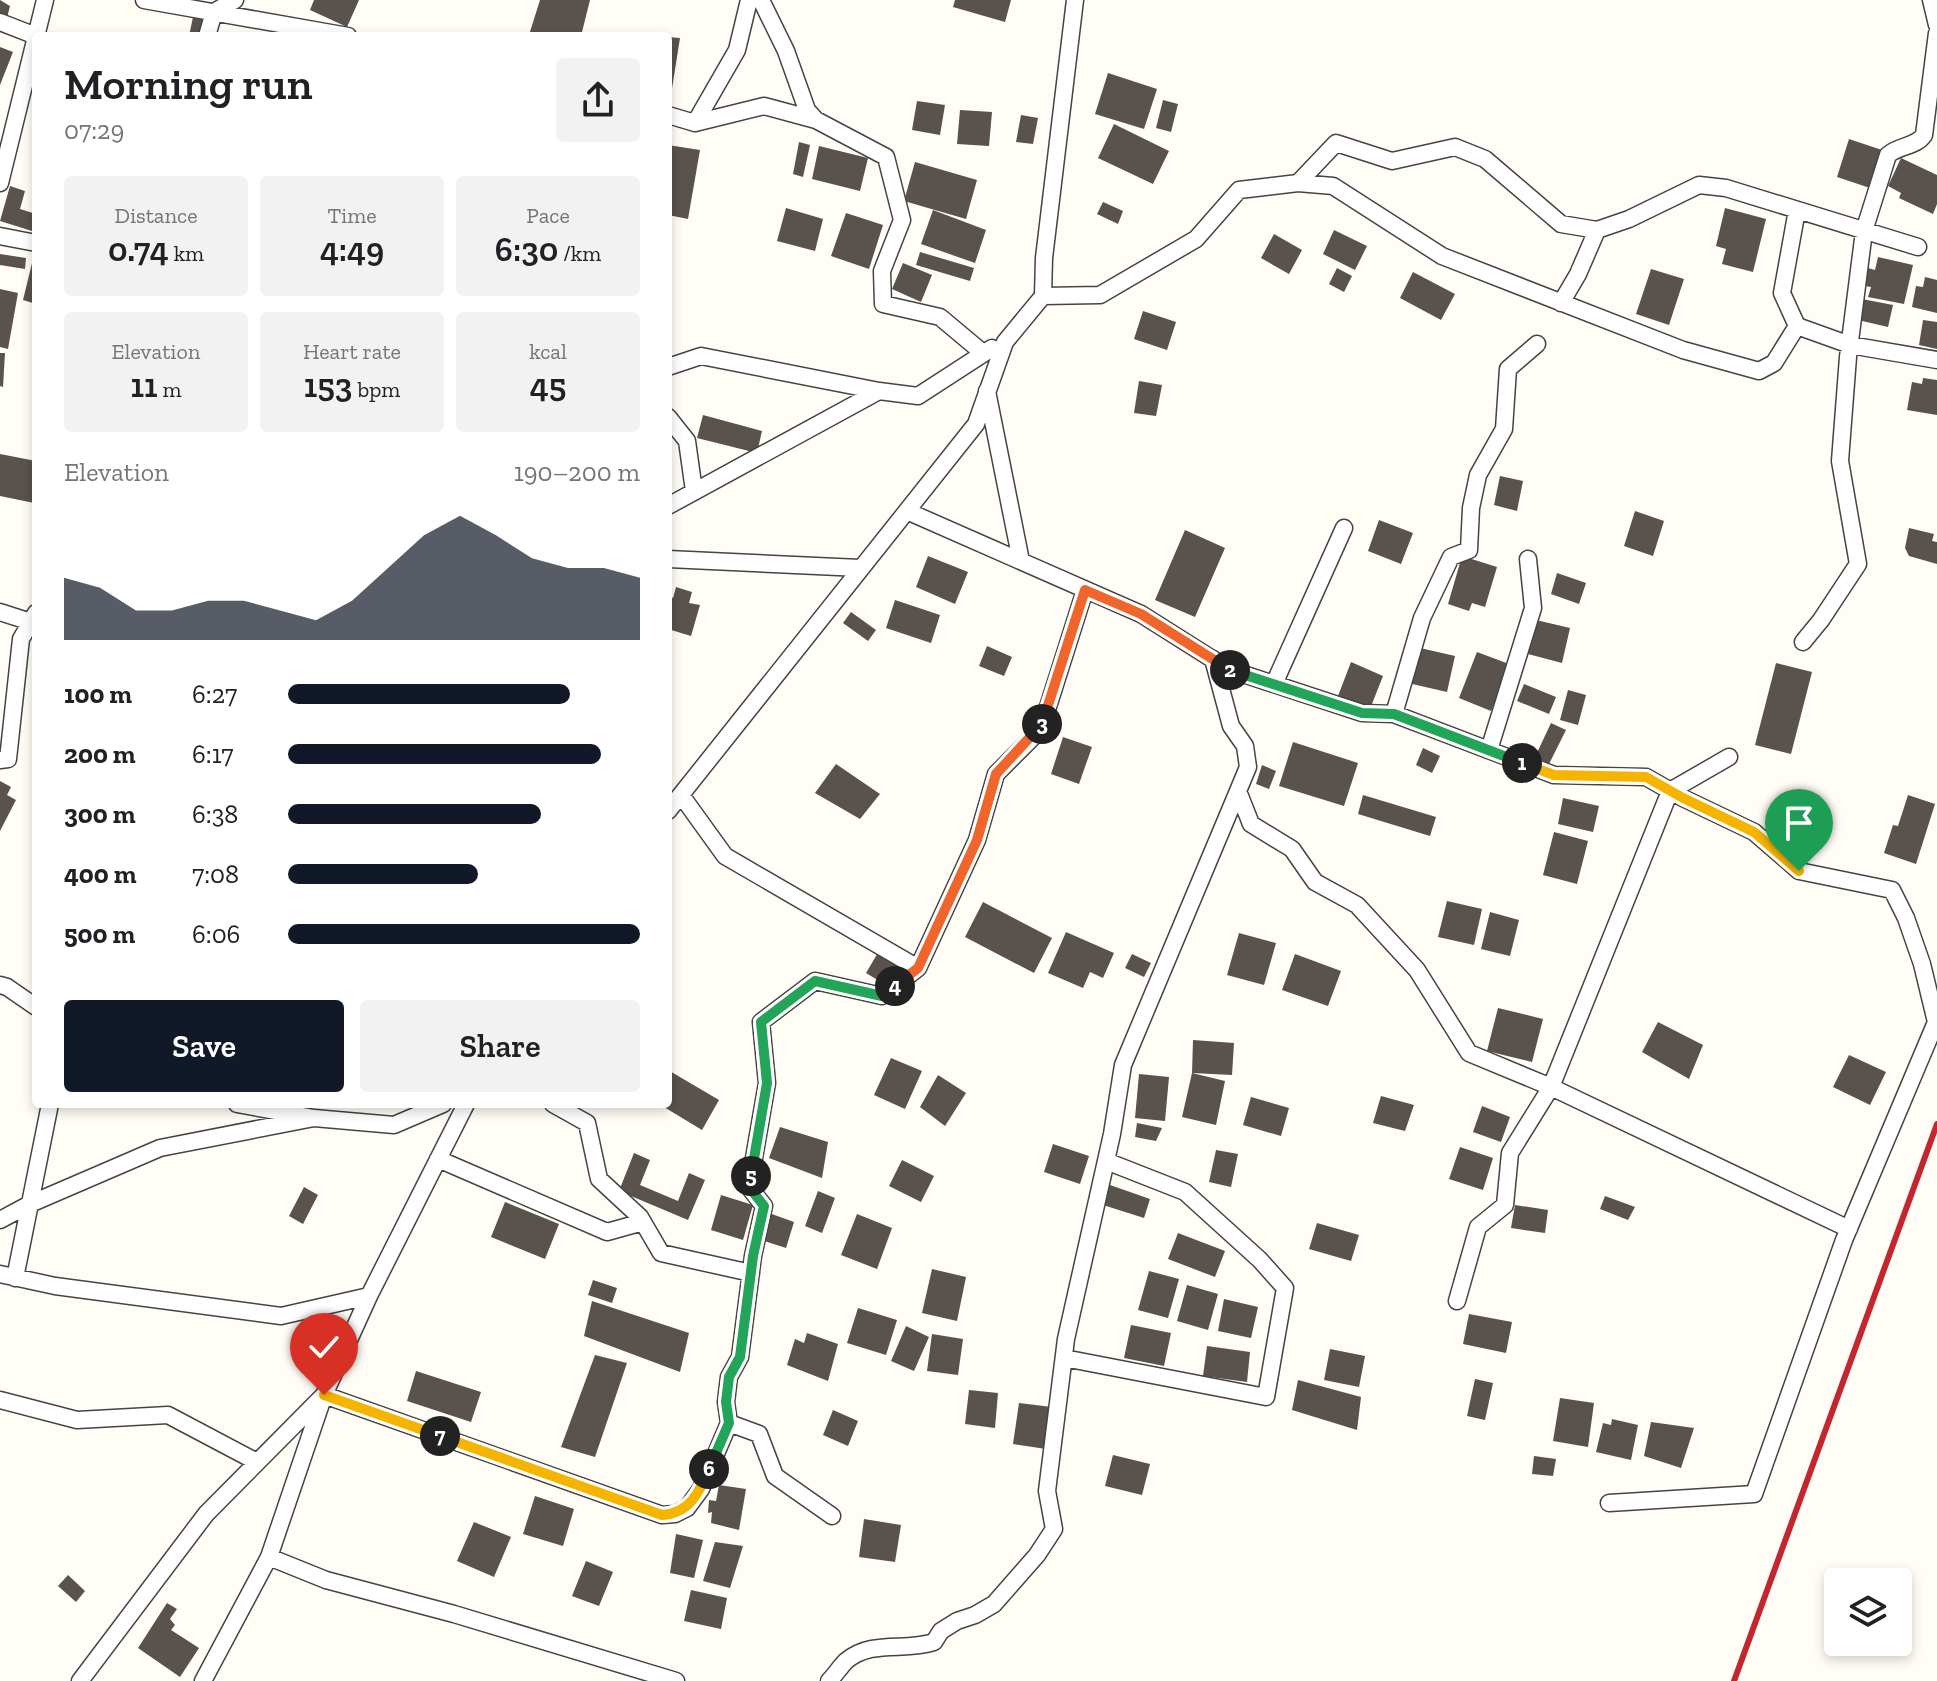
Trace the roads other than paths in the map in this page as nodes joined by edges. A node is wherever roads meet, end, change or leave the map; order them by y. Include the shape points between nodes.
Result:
1 (45, 0) edge
2 (144, 0) edge
3 (235, 0) edge
4 (749, 0) edge
5 (761, 0) edge
6 (1075, 0) edge
7 (1931, 0) edge
8 (214, 12) junction
9 (0, 22) edge
10 (1937, 25) edge
11 (37, 32) edge
12 (208, 32) edge
13 (326, 32) edge
14 (1937, 33) edge
15 (32, 34) edge
16 (32, 52) edge
17 (672, 116) edge
18 (816, 120) junction
19 (695, 123) junction
20 (0, 183) edge
21 (1298, 183) junction
22 (1797, 210) junction
23 (1597, 230) junction
24 (1864, 231) junction
25 (0, 236) edge
26 (32, 242) edge
27 (1918, 247) dead end
28 (1043, 296) junction
29 (1561, 303) junction
30 (1797, 326) junction
31 (1005, 342) junction
32 (1537, 344) dead end
33 (1850, 345) junction
34 (983, 353) junction
35 (1937, 360) edge
36 (672, 366) edge
37 (987, 390) junction
38 (879, 391) junction
39 (672, 422) edge
40 (694, 491) junction
41 (672, 504) edge
42 (909, 512) junction
43 (1344, 528) dead end
44 (672, 559) edge
45 (1528, 559) dead end
46 (1021, 561) junction
47 (860, 568) junction
48 (1085, 590) junction
49 (0, 612) edge
50 (32, 618) edge
51 (32, 621) edge
52 (1803, 642) dead end
53 (1213, 659) junction
54 (1274, 684) junction
55 (1394, 714) junction
56 (1489, 750) junction
57 (1729, 757) dead end
58 (0, 760) edge
59 (1238, 791) junction
60 (1670, 791) junction
61 (681, 795) junction
62 (672, 806) edge
63 (918, 968) junction
64 (0, 985) edge
65 (32, 1004) edge
66 (1935, 1029) edge
67 (1551, 1087) junction
68 (49, 1108) edge
69 (259, 1108) edge
70 (434, 1108) edge
71 (464, 1108) edge
72 (560, 1108) edge
73 (314, 1118) junction
74 (438, 1159) junction
75 (1106, 1161) junction
76 (30, 1204) junction
77 (0, 1220) edge
78 (643, 1222) junction
79 (1849, 1229) junction
80 (751, 1273) junction
81 (8, 1276) edge
82 (369, 1296) junction
83 (1457, 1301) dead end
84 (1064, 1358) junction
85 (324, 1395) junction
86 (0, 1400) edge
87 (729, 1423) junction
88 (257, 1462) junction
89 (1609, 1503) dead end
90 (832, 1516) dead end
91 (269, 1557) junction
92 (80, 1681) edge
93 (203, 1681) edge
94 (676, 1681) edge
95 (829, 1681) edge

1 - 11 street
2 - 8 street
3 - 8 street
4 - 19 street via 737,50
5 - 18 street via 807,110
6 - 28 street
7 - 10 street
8 - 12 street
8 - 13 street
9 - 15 street
14 - 24 street via 1924,135 1888,155
16 - 20 street
17 - 19 street
18 - 19 street via 764,106
18 - 34 street via 886,157 902,220 882,271 883,304 940,317
21 - 23 street via 1336,143 1392,161 1455,147 1485,159 1561,224
21 - 28 street via 1239,190 1196,239 1100,295
21 - 29 street via 1333,186 1442,256
22 - 23 street via 1699,185
22 - 24 street
22 - 30 street via 1782,293
23 - 29 street
24 - 27 street
24 - 33 street
25 - 26 street
28 - 31 street
29 - 30 street via 1683,350 1759,371 1774,363
30 - 33 street
31 - 34 street
31 - 37 street
32 - 55 street via 1508,369 1504,429 1478,475 1469,550 1451,557 1422,618
33 - 35 street
33 - 52 street via 1840,461 1858,564
34 - 38 street via 918,396
36 - 38 street via 701,356
37 - 42 street via 976,424
37 - 46 street
38 - 40 street
39 - 40 street via 687,441
40 - 41 street
42 - 46 street
42 - 47 street
43 - 54 street
44 - 47 street
45 - 56 street via 1533,608
46 - 48 street
47 - 61 street
48 - 53 street via 1141,614
48 - 63 street via 1041,729 996,774 977,840
49 - 50 street
51 - 58 street via 21,639 8,759
53 - 54 street
53 - 59 street via 1231,726 1245,746 1248,767
54 - 55 street via 1362,713
55 - 56 street
56 - 60 street via 1554,775 1646,777
57 - 60 street
59 - 67 street via 1251,824 1292,849 1315,882 1357,905 1417,970 1469,1053
59 - 75 street via 1123,1065
60 - 66 street via 1754,832 1799,871 1892,890 1922,964
60 - 67 street
61 - 62 street
61 - 63 street via 725,856
63 - 80 street via 882,996 815,981 761,1022 767,1083 749,1187 764,1206
64 - 65 street
66 - 79 street
67 - 79 street
67 - 83 street via 1510,1153 1505,1205 1478,1227
68 - 76 street
69 - 73 street
70 - 73 street via 394,1125
71 - 74 street
72 - 78 street via 587,1123 599,1179
73 - 76 street via 160,1148
74 - 78 street via 607,1232
74 - 82 street
75 - 84 street
75 - 84 street via 1185,1192 1285,1288 1266,1397
76 - 77 street
76 - 81 street
78 - 80 street via 661,1253
79 - 89 street via 1754,1494
80 - 87 street via 740,1357 729,1377
81 - 82 street via 281,1316
82 - 85 street
84 - 95 street via 1047,1491 1054,1529 1037,1555 994,1604 941,1631 934,1642 861,1652
85 - 87 street via 662,1515 687,1508 701,1489
85 - 88 street
85 - 91 street
86 - 88 street via 77,1420 168,1415
87 - 90 street via 759,1434 775,1476
88 - 92 street via 206,1514
91 - 93 street
91 - 94 street via 326,1580

